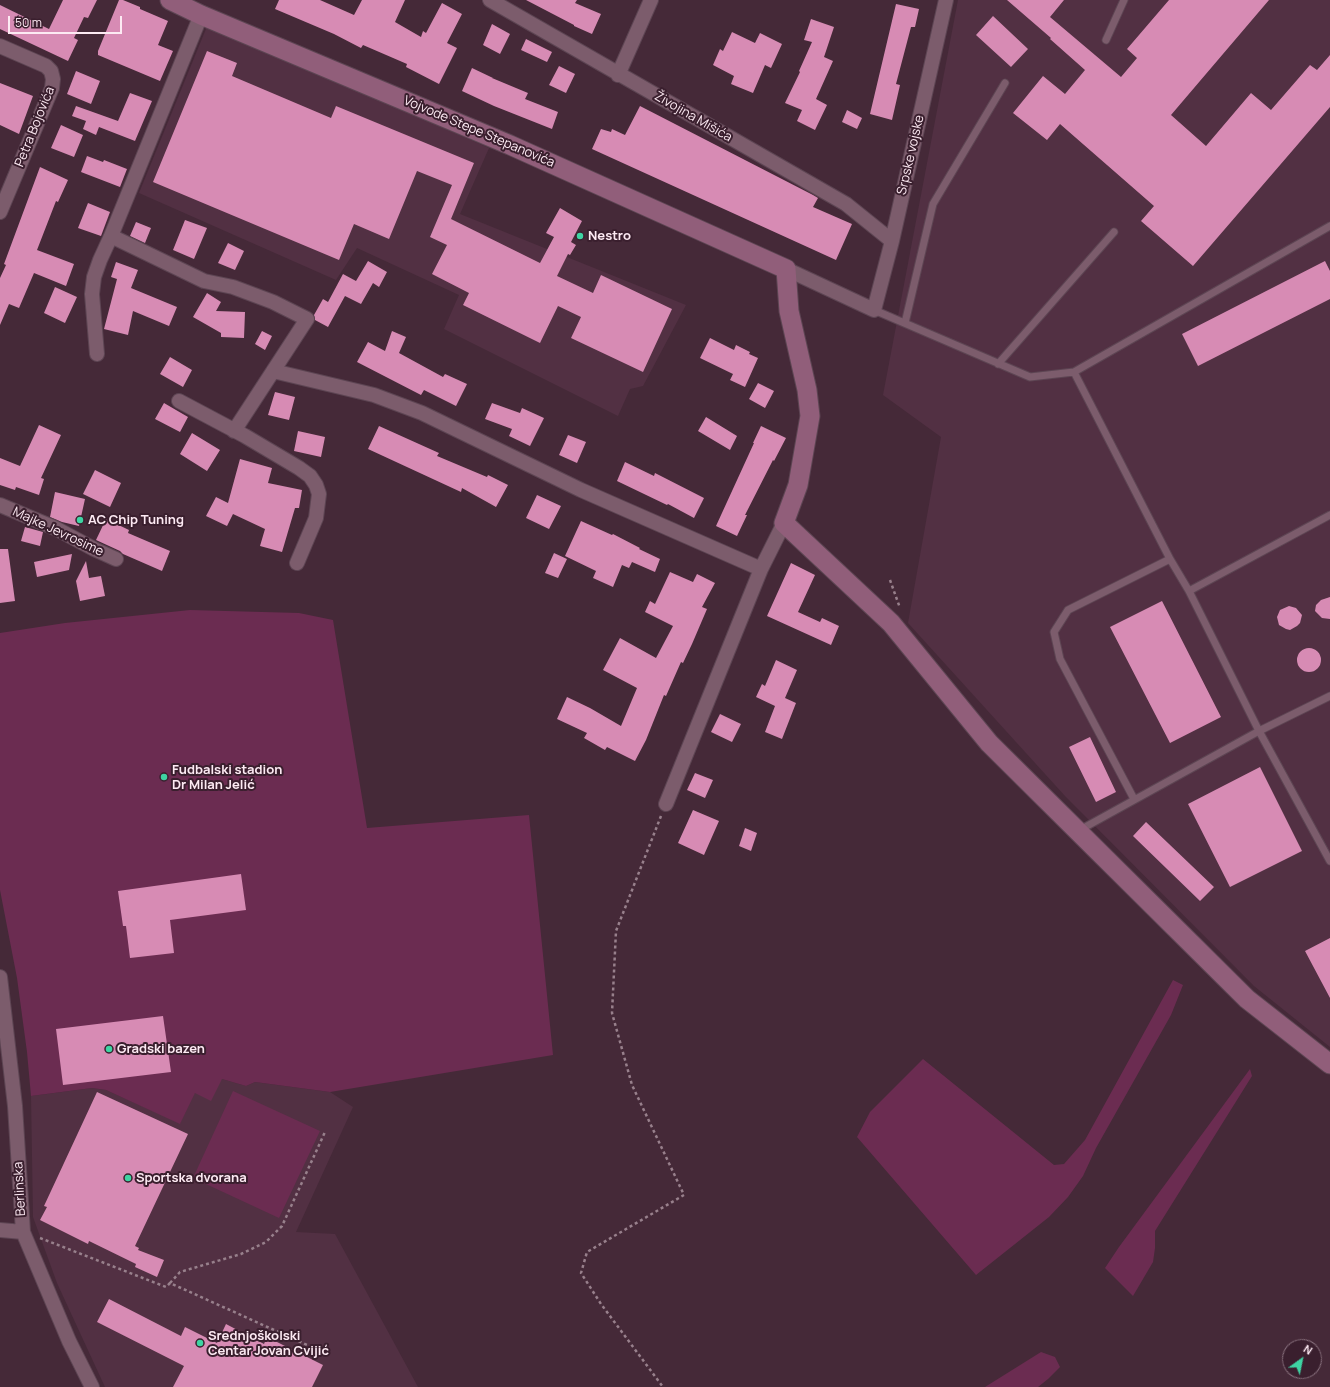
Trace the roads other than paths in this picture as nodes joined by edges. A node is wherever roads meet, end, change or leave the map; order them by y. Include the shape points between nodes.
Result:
1 (170, 0) edge
2 (490, 0) edge
3 (650, 0) edge
4 (946, 0) edge
5 (1124, 0) edge
6 (201, 14) junction
7 (1106, 40) dead end
8 (0, 46) edge
9 (618, 75) junction
10 (1005, 83) dead end
11 (0, 212) edge
12 (1330, 226) edge
13 (1114, 232) dead end
14 (111, 236) junction
15 (892, 241) junction
16 (786, 269) junction
17 (874, 310) junction
18 (905, 323) junction
19 (97, 354) dead end
20 (998, 364) junction
21 (273, 371) junction
22 (1074, 372) junction
23 (178, 401) dead end
24 (234, 431) junction
25 (0, 505) edge
26 (1330, 515) edge
27 (784, 523) junction
28 (116, 559) dead end
29 (1170, 559) junction
30 (297, 563) dead end
31 (761, 569) junction
32 (1189, 591) junction
33 (1330, 696) edge
34 (1259, 731) junction
35 (1134, 799) junction
36 (666, 804) road end
37 (1078, 831) junction
38 (1330, 861) edge
39 (0, 977) edge
40 (1330, 1064) edge
41 (0, 1230) edge
42 (23, 1232) junction
43 (92, 1387) edge

1 - 6 street, Vojvode Stepe Stepanovića
2 - 9 street, Živojina Mišića
3 - 9 street
4 - 15 street, Srpske vojske
5 - 7 lane
6 - 14 street
6 - 16 street, Vojvode Stepe Stepanovića via 510,145
8 - 11 street, Petra Bojovića via 46,66 51,71 53,79 52,88
9 - 15 street, Živojina Mišića via 846,204
10 - 18 lane via 933,204
12 - 22 lane
13 - 20 lane
14 - 19 street via 94,277 92,294
14 - 21 street via 204,281 232,287 307,319
15 - 17 street, Srpske vojske
16 - 17 street
16 - 27 street via 789,311 807,390 810,416 798,485
17 - 18 lane
18 - 20 lane
20 - 22 lane via 1030,377
21 - 24 street
21 - 31 street via 374,395 422,413 581,490
22 - 29 lane
23 - 24 street
24 - 30 street via 299,468 310,476 316,485 319,494 316,518
25 - 28 street, Majke Jevrosime via 55,528
26 - 32 lane
27 - 31 street
27 - 37 street via 891,623 989,743
29 - 32 lane
29 - 35 lane via 1068,610 1054,632 1060,659
31 - 36 street
32 - 34 lane
33 - 34 lane
34 - 35 lane
34 - 38 lane
35 - 37 lane
37 - 40 street via 1247,999
39 - 42 street, Berlinska via 15,1106
41 - 42 street
42 - 43 street, Berlinska via 69,1341

